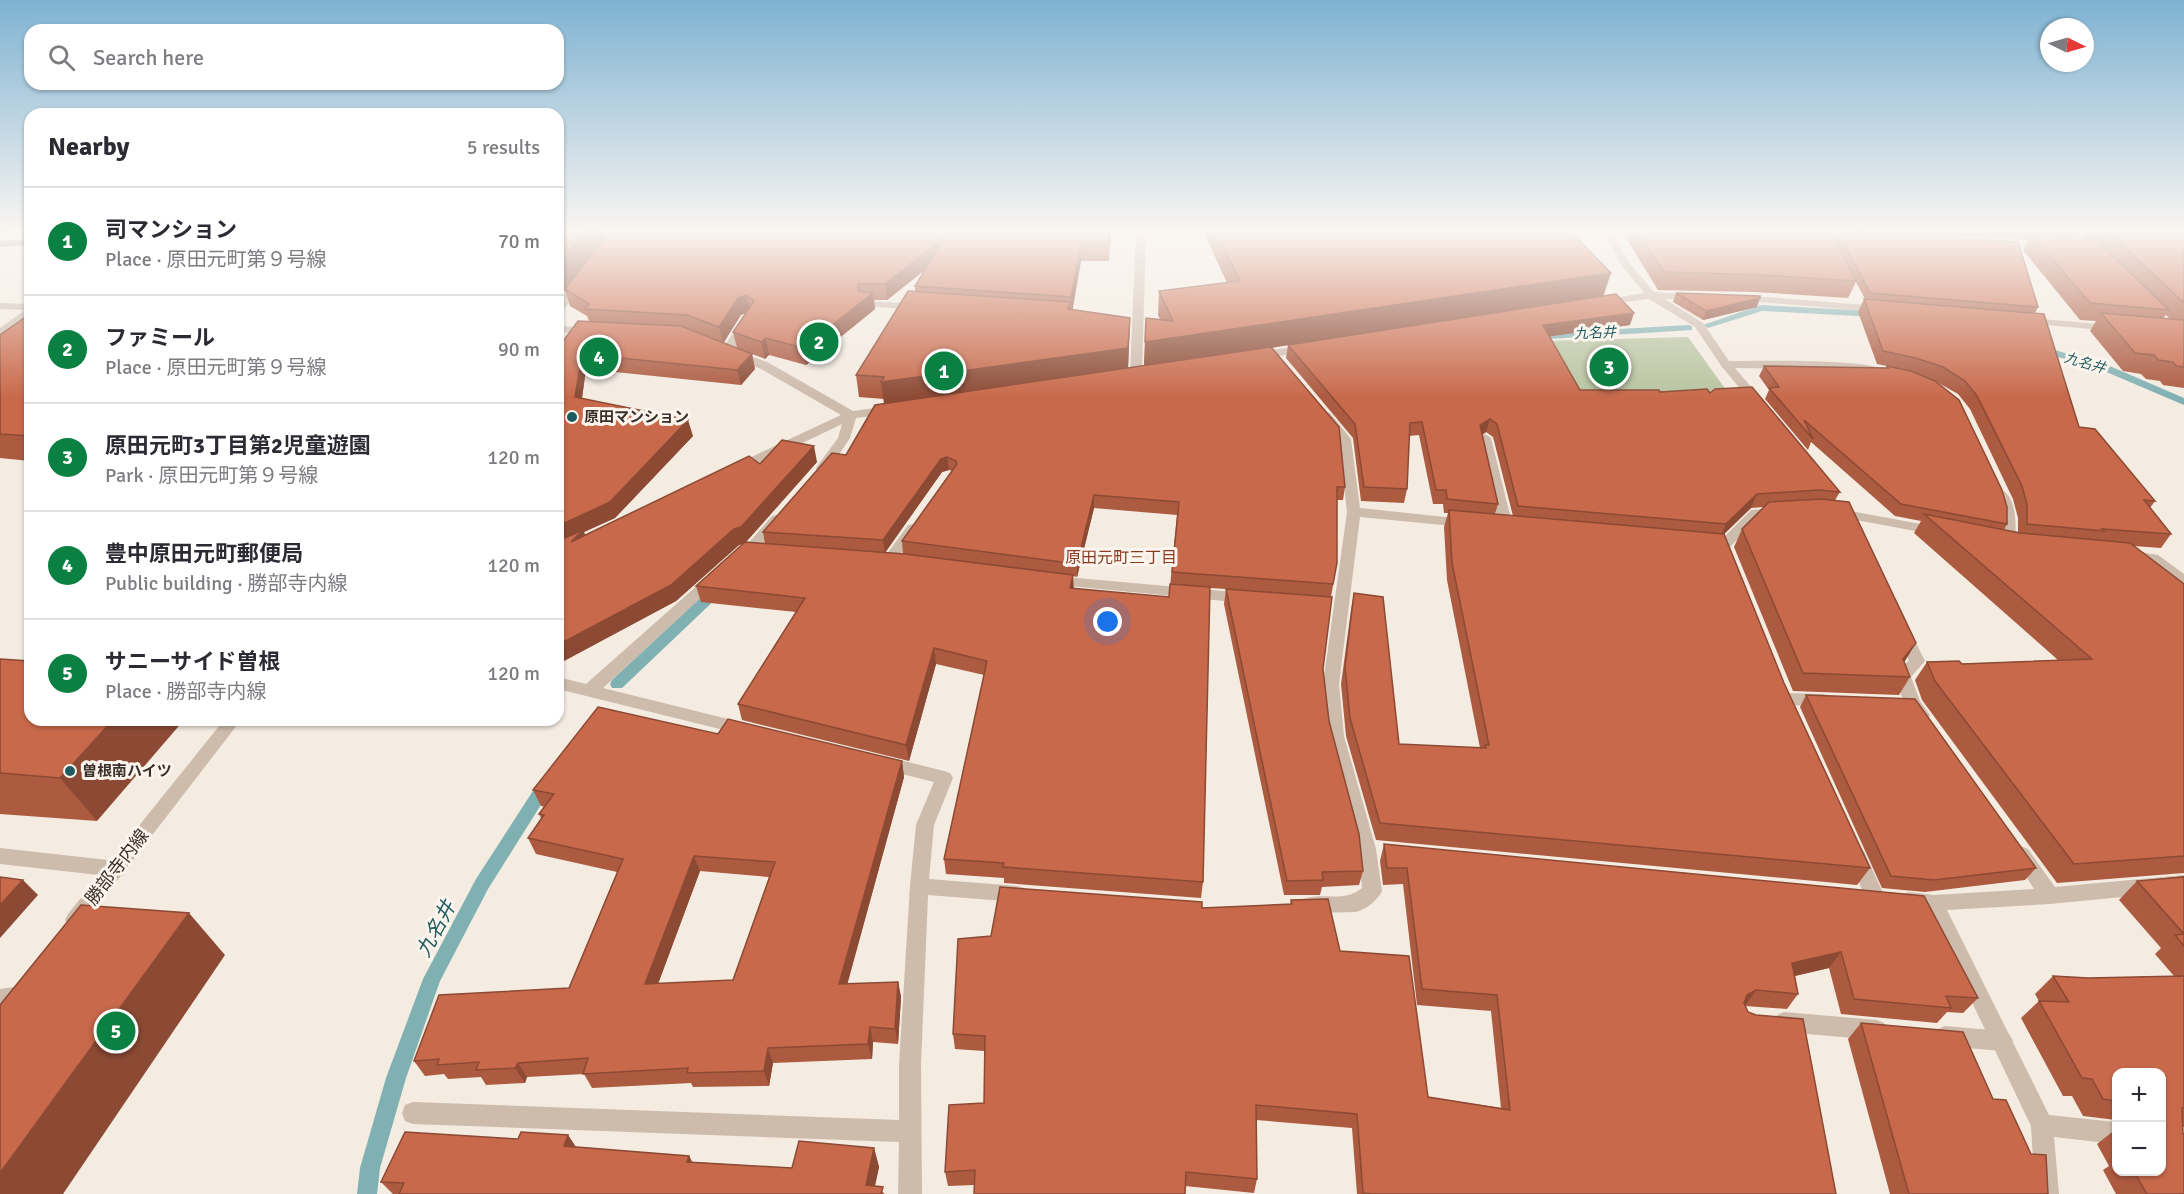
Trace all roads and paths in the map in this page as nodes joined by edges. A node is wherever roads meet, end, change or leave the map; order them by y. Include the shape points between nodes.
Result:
1 (577, 286) edge
2 (1136, 286) edge
3 (1643, 286) edge
4 (1651, 295) junction
5 (1708, 297) edge
6 (1731, 298) edge
7 (564, 302) edge
8 (866, 304) edge
9 (1592, 304) edge
10 (0, 306) edge
11 (24, 307) edge
12 (936, 309) edge
13 (1897, 310) edge
14 (24, 316) edge
15 (749, 316) edge
16 (2015, 320) edge
17 (2121, 329) edge
18 (564, 330) edge
19 (600, 331) edge
20 (0, 333) edge
21 (1321, 346) edge
22 (1274, 353) junction
23 (1240, 359) edge
24 (1726, 364) junction
25 (1288, 370) edge
26 (1893, 374) edge
27 (1136, 375) edge
28 (1317, 404) edge
29 (897, 409) edge
30 (851, 415) junction
31 (1770, 417) edge
32 (1485, 438) edge
33 (721, 477) edge
34 (1992, 478) edge
35 (813, 479) edge
36 (1836, 496) edge
37 (789, 506) edge
38 (1789, 511) edge
39 (1821, 511) edge
40 (1354, 512) junction
41 (922, 514) edge
42 (1851, 514) junction
43 (1952, 533) edge
44 (1860, 535) edge
45 (1689, 542) edge
46 (2008, 544) edge
47 (750, 550) junction
48 (774, 552) edge
49 (2120, 555) edge
50 (907, 562) edge
51 (1034, 579) edge
52 (2184, 581) edge
53 (1257, 599) edge
54 (1898, 619) edge
55 (564, 684) edge
56 (588, 692) junction
57 (1843, 701) edge
58 (1889, 702) edge
59 (1913, 703) junction
60 (1794, 720) edge
61 (228, 726) edge
62 (1933, 732) edge
63 (761, 733) edge
64 (864, 758) edge
65 (2009, 838) edge
66 (1851, 845) edge
67 (1367, 849) junction
68 (1391, 852) edge
69 (0, 856) edge
70 (117, 869) junction
71 (2184, 884) edge
72 (919, 886) junction
73 (1852, 894) edge
74 (1038, 896) edge
75 (2050, 896) junction
76 (1875, 897) junction
77 (1934, 903) junction
78 (1297, 906) edge
79 (65, 932) edge
80 (29, 978) edge
81 (7, 997) edge
82 (0, 1014) edge
83 (1768, 1020) edge
84 (1897, 1032) edge
85 (1920, 1034) edge
86 (2002, 1041) junction
87 (413, 1113) dead end
88 (2042, 1125) junction
89 (909, 1131) junction
90 (2112, 1133) edge
91 (910, 1194) edge
92 (2047, 1194) edge

1 - 7 street
2 - 27 street via 1132,333
3 - 4 street
4 - 5 street
4 - 9 street
4 - 24 street via 1699,325
6 - 13 street via 1858,302
8 - 12 street
10 - 11 street
14 - 20 street
15 - 30 street via 722,349 765,366
16 - 17 street
18 - 19 street
21 - 22 street
22 - 23 street
22 - 25 street
24 - 26 street via 1842,366
24 - 31 street
28 - 40 street via 1345,439
29 - 30 street
30 - 33 street
30 - 35 street via 844,438
32 - 40 street via 1500,527
34 - 46 street via 2010,517
36 - 42 street
37 - 47 street
38 - 45 street via 1756,513 1726,550
39 - 42 street
40 - 67 street via 1334,605 1331,684 1335,736
41 - 50 street via 883,560
42 - 43 street
42 - 44 street
47 - 48 street
47 - 56 street via 732,561
49 - 52 street via 2153,558
51 - 53 street
54 - 59 street via 1917,662 1902,676
55 - 56 street
56 - 63 street
57 - 60 street via 1783,694
58 - 59 street
59 - 62 street
61 - 70 street, 勝部寺内線
64 - 72 street via 944,778 925,825
65 - 75 street
66 - 76 street
67 - 68 street
67 - 78 street via 1372,891 1356,904
69 - 70 street
70 - 79 street, 勝部寺内線
71 - 75 street
72 - 74 street
72 - 89 street
73 - 76 street
75 - 77 street
76 - 77 street
77 - 86 street
80 - 81 street
81 - 82 street
83 - 84 street
85 - 86 street
86 - 88 street
87 - 89 street
88 - 90 street
88 - 92 street
89 - 91 street

